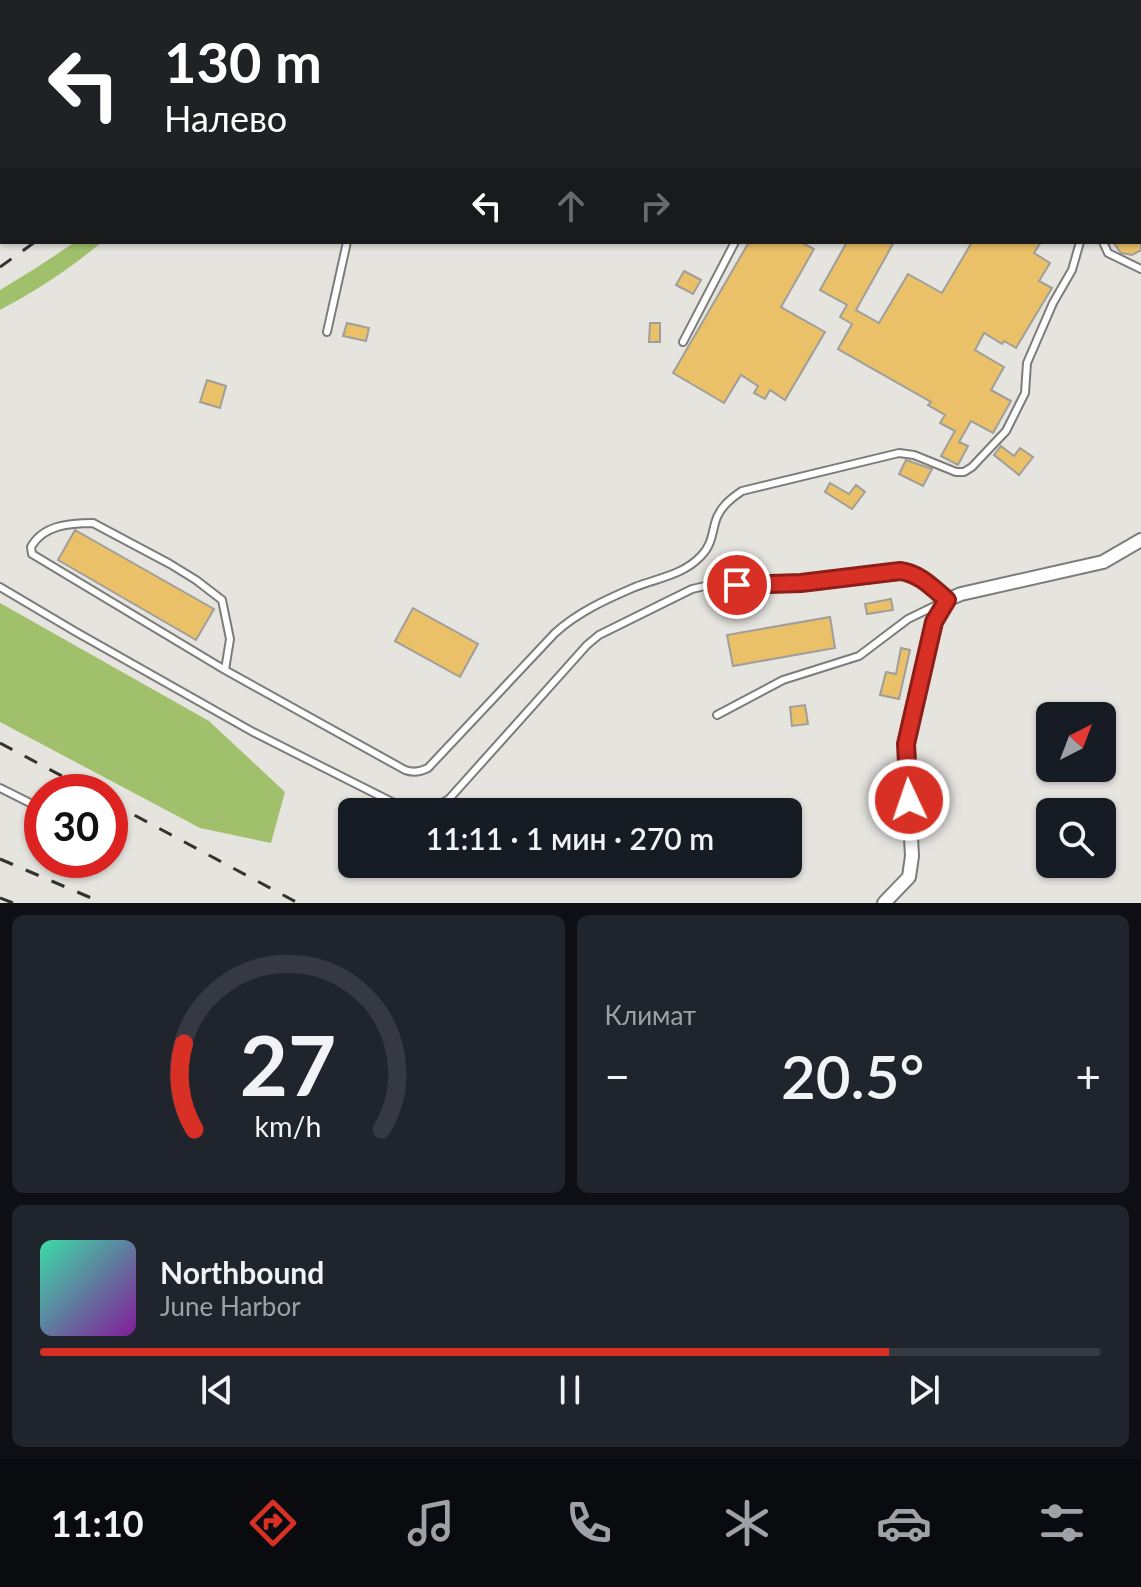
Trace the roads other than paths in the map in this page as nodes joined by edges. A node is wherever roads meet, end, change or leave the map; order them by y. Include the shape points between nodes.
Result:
1 (346, 244) edge
2 (734, 244) edge
3 (1079, 244) edge
4 (1104, 244) edge
5 (1141, 269) edge
6 (327, 332) dead end
7 (683, 342) dead end
8 (1141, 540) edge
9 (0, 587) edge
10 (947, 600) junction
11 (225, 670) junction
12 (717, 715) dead end
13 (0, 788) edge
14 (24, 800) edge
15 (884, 903) edge

1 - 6 lane
2 - 7 lane
3 - 11 lane via 1027,363 1025,393 1016,413 972,467 956,472 899,453 742,491 723,507 701,556 677,573 570,620 428,768 405,770
4 - 5 lane via 1108,253
8 - 10 street via 1103,562
9 - 10 lane via 253,732 396,804 422,811 449,799 599,635 692,589 900,571 917,576
10 - 12 lane via 908,619 859,656 783,680
10 - 15 street via 934,622 906,744 909,877
11 - 11 lane via 32,554 35,539 48,529 93,523 196,580 222,600 230,639
13 - 14 lane

